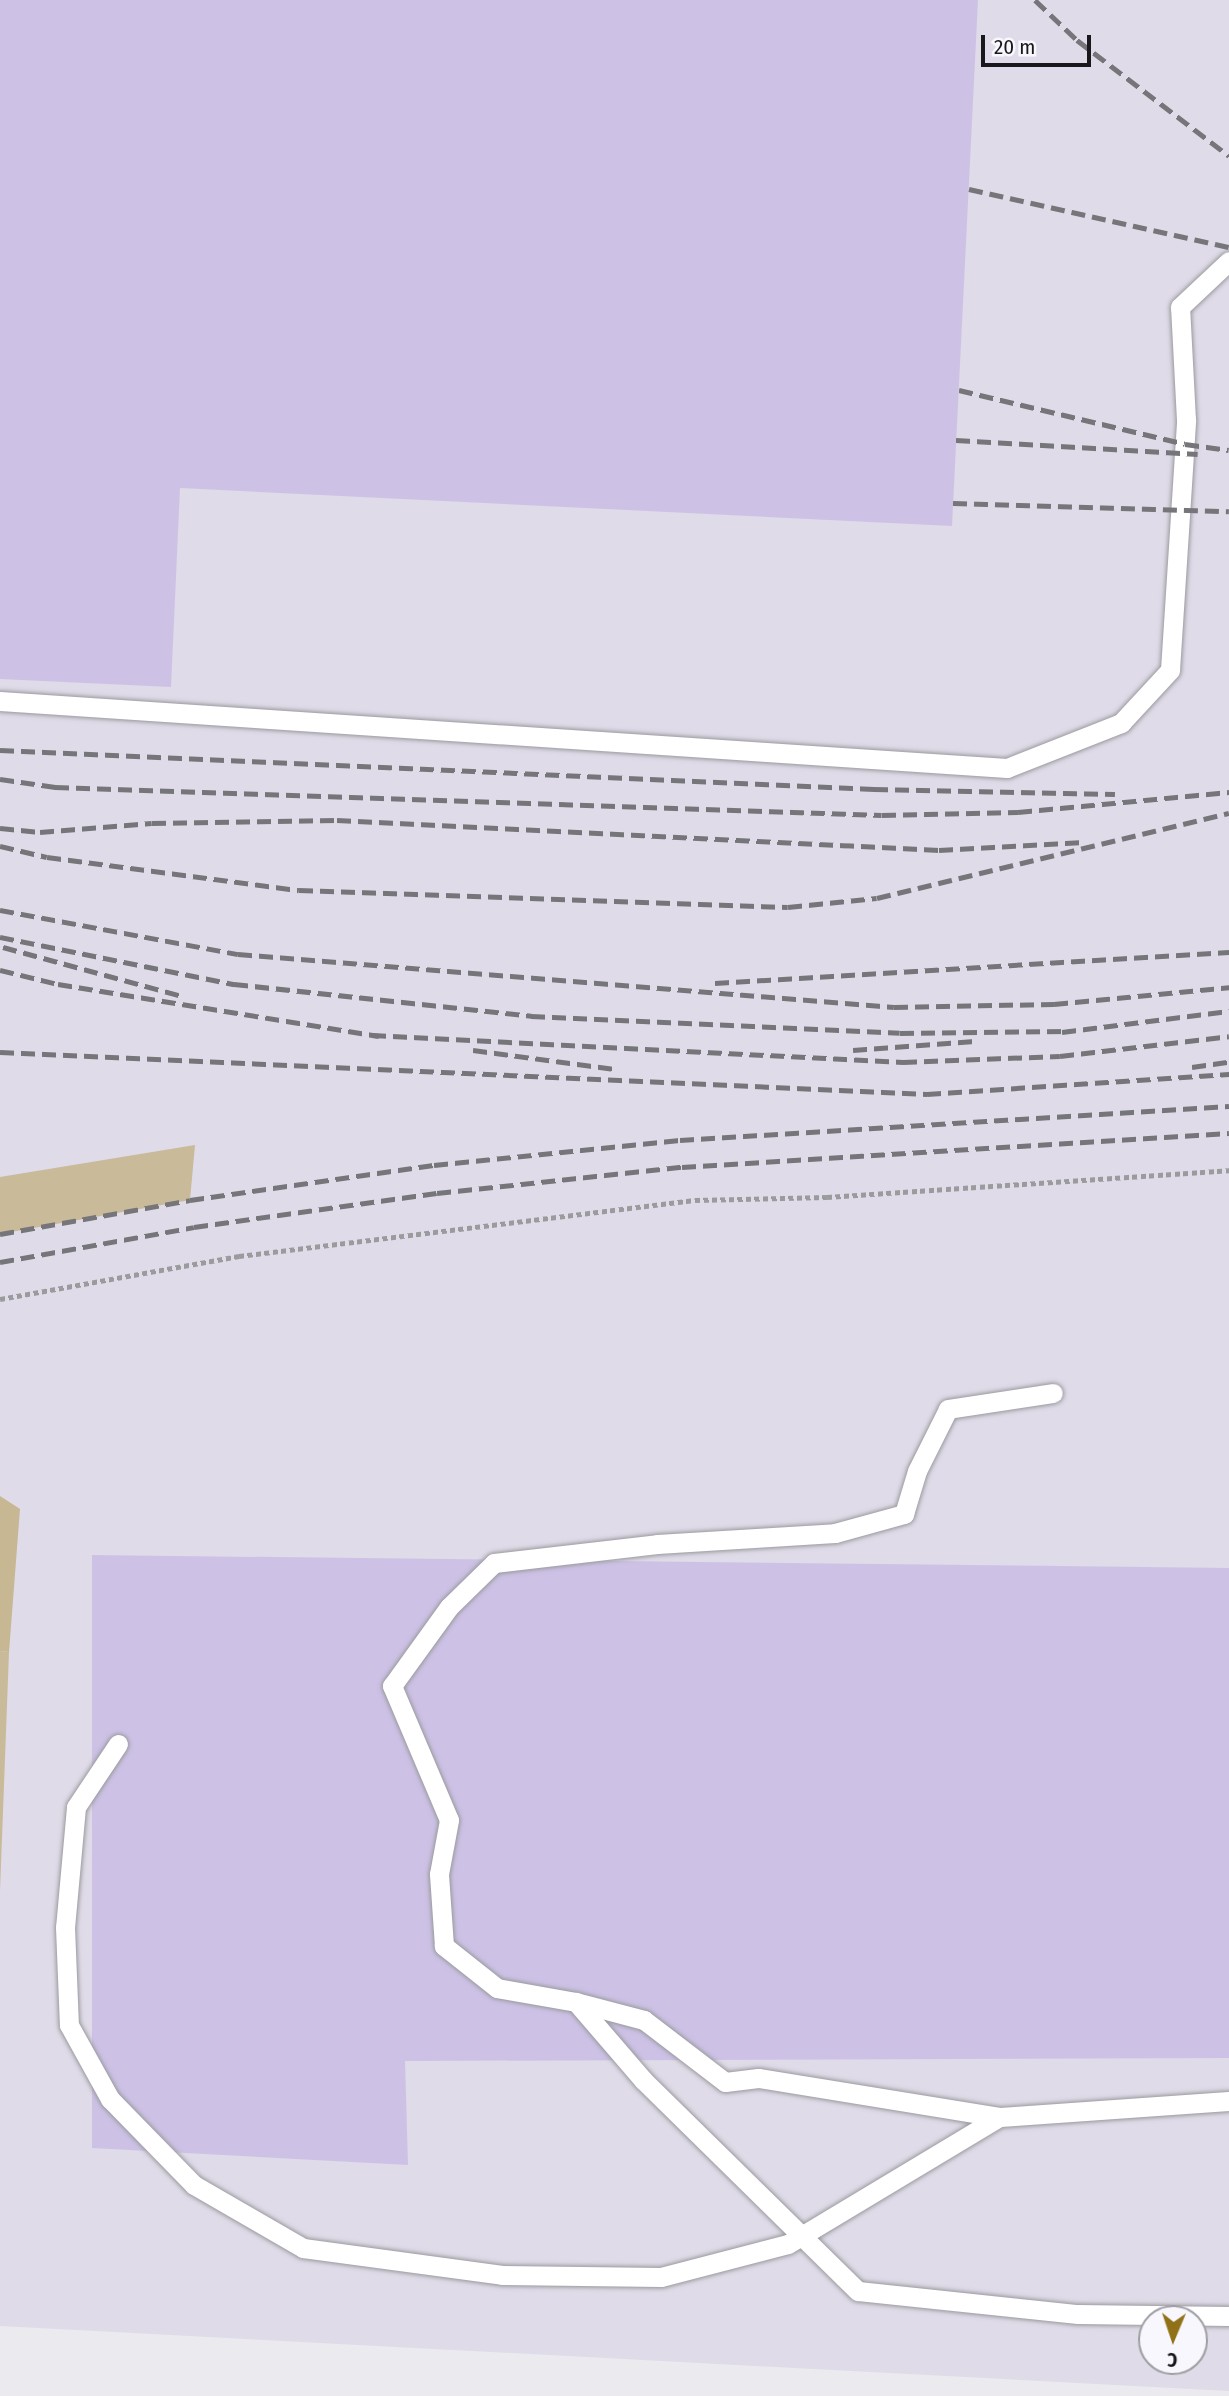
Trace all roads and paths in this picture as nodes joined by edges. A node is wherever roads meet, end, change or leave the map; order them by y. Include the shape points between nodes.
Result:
1 (1229, 261) edge
2 (0, 701) edge
3 (1229, 1170) edge
4 (0, 1299) edge
5 (1054, 1393) dead end
6 (118, 1744) dead end
7 (576, 2001) junction
8 (1229, 2101) edge
9 (999, 2117) junction
10 (802, 2235) junction
11 (1229, 2316) edge

1 - 2 lane via 1180,307 1186,420 1170,670 1121,723 1007,768
3 - 4 path via 827,1197 695,1200 239,1256
5 - 7 lane via 948,1409 917,1471 904,1514 835,1533 657,1544 494,1563 449,1607 392,1686 449,1820 439,1874 444,1946 497,1988
6 - 10 lane via 76,1807 65,1927 69,2025 110,2099 194,2185 303,2248 502,2275 661,2277 788,2244
7 - 9 lane via 644,2020 725,2082 758,2078
7 - 10 lane via 643,2080
8 - 9 lane
9 - 10 lane
10 - 11 lane via 858,2291 1078,2314

